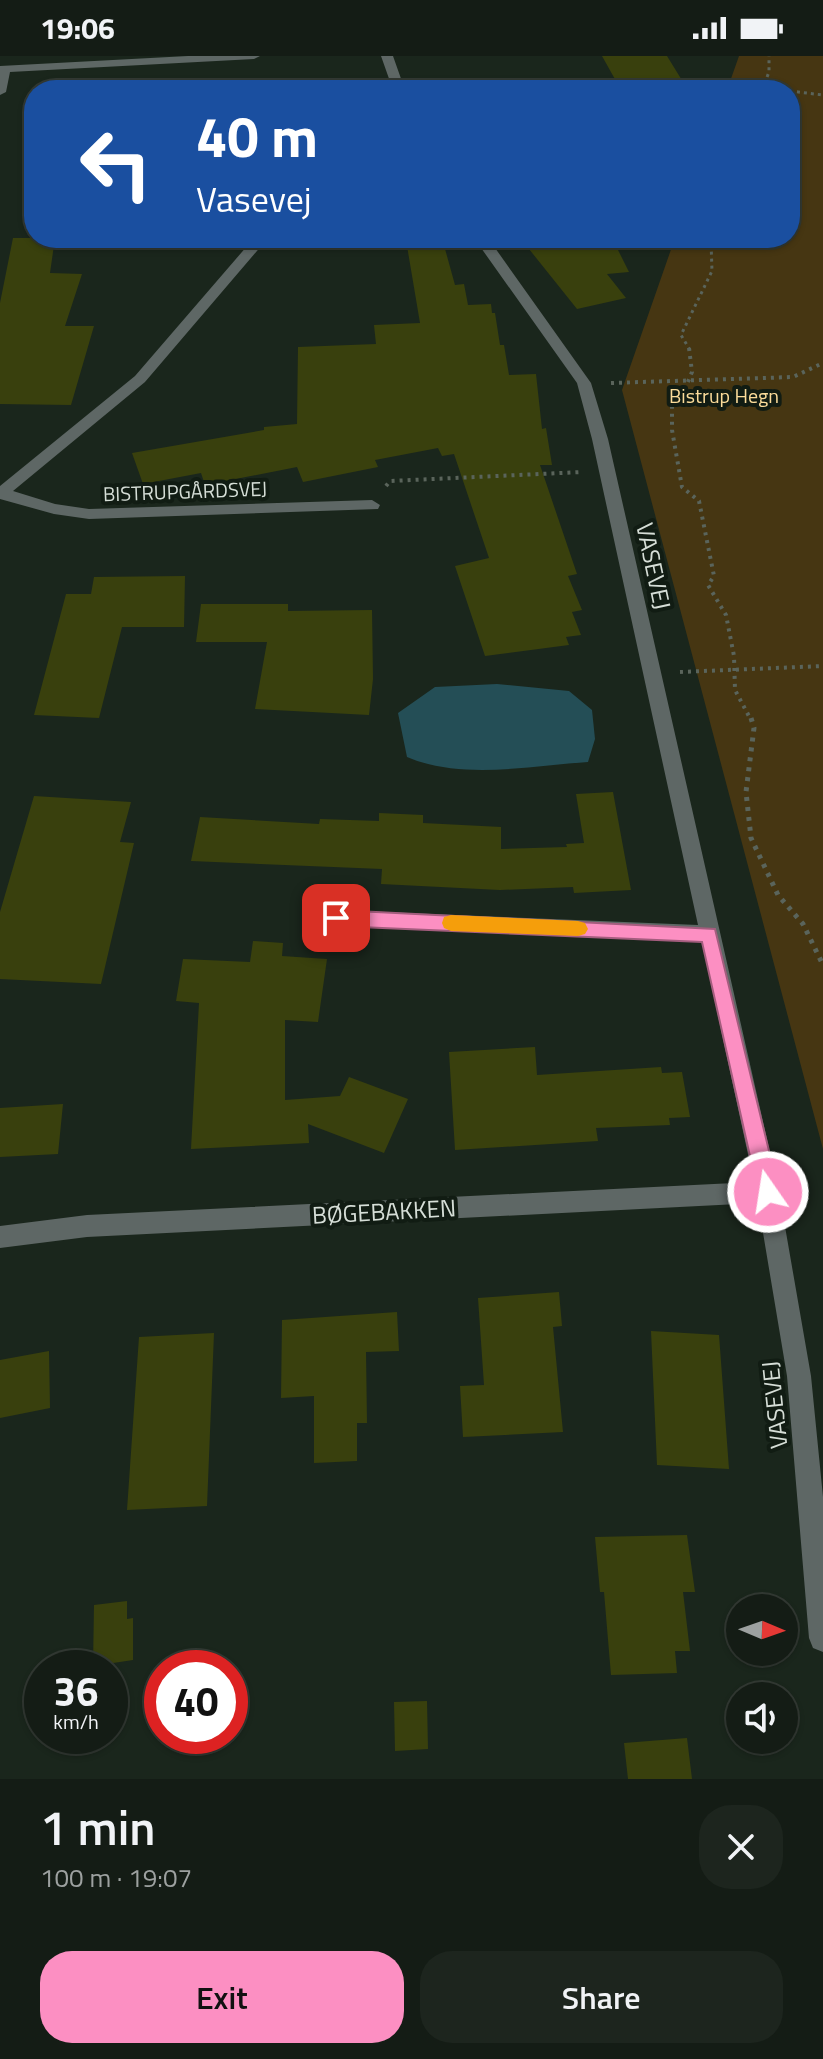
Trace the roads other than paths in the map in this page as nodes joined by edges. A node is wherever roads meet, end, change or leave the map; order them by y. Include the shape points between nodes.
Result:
1 (254, 56) edge
2 (387, 56) edge
3 (2, 69) edge
4 (395, 80) edge
5 (0, 92) edge
6 (252, 248) edge
7 (488, 248) edge
8 (1, 494) edge
9 (372, 505) road end
10 (336, 918) dead end
11 (709, 934) junction
12 (768, 1192) junction
13 (0, 1237) edge
14 (823, 1638) edge

1 - 3 street
2 - 4 street
3 - 5 street
6 - 8 street, BISTRUPGÅRDSVEJ via 140,379
7 - 11 street, VASEVEJ via 584,383
8 - 9 street, BISTRUPGÅRDSVEJ via 89,514
10 - 11 street
11 - 12 street, VASEVEJ
12 - 13 street, BØGEBAKKEN via 87,1226
12 - 14 street, VASEVEJ via 799,1376

